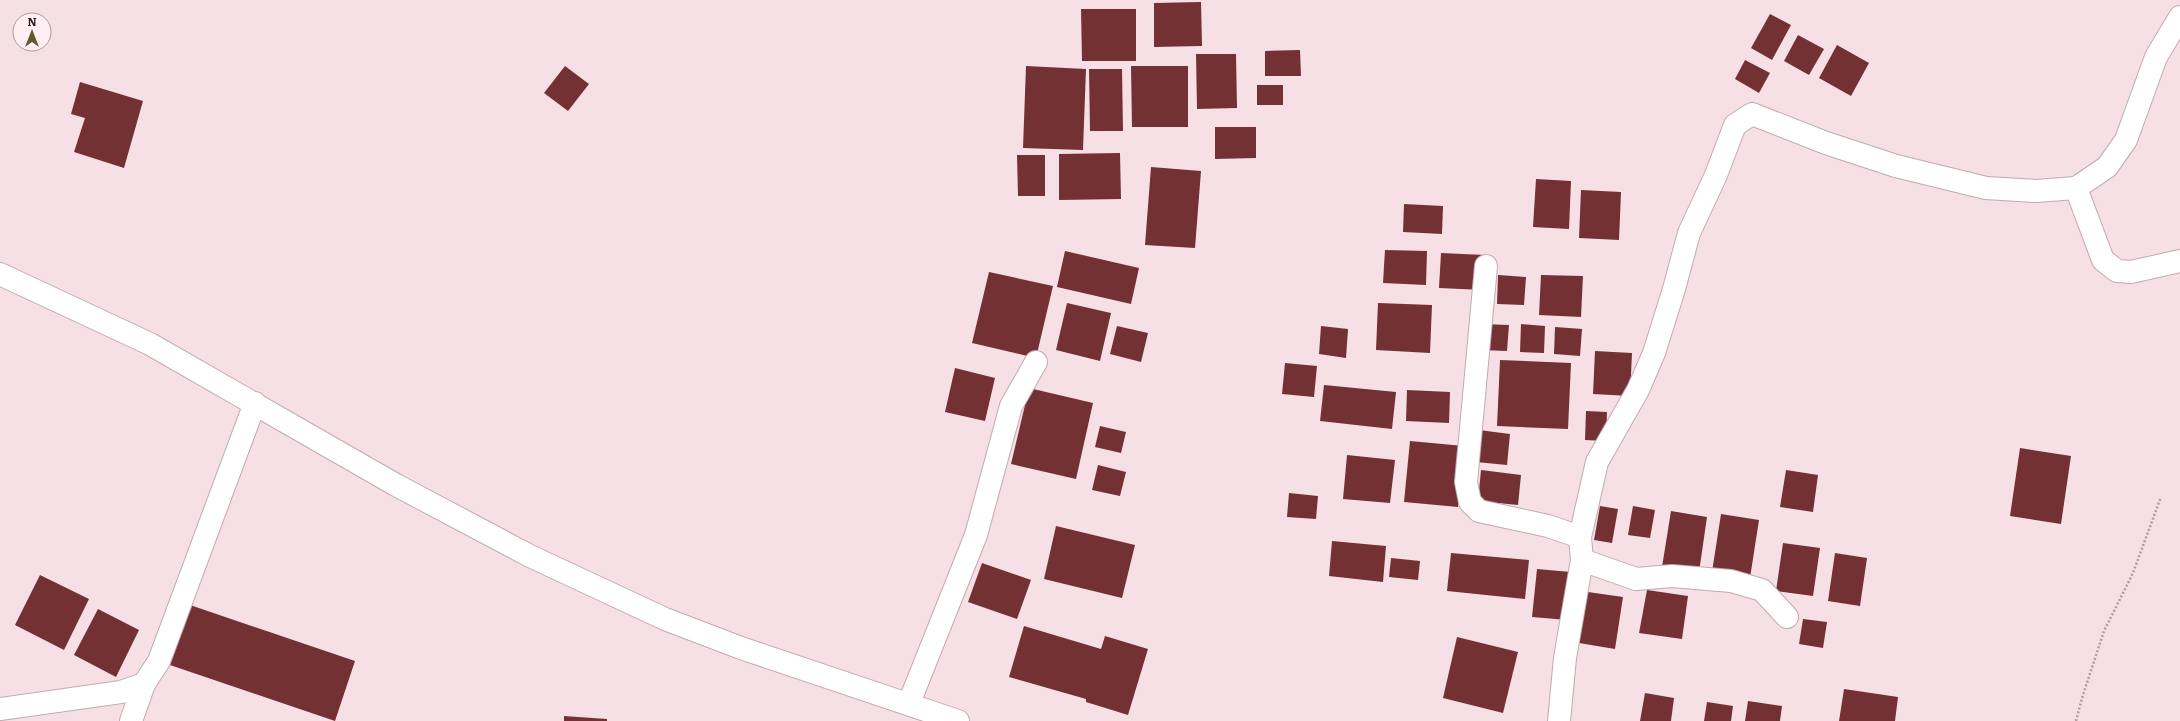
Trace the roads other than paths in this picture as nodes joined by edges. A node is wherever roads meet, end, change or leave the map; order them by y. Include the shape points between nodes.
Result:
1 (2180, 17) edge
2 (2076, 188) junction
3 (2180, 260) edge
4 (1486, 266) dead end
5 (0, 274) edge
6 (1036, 362) dead end
7 (254, 403) junction
8 (1580, 537) junction
9 (1582, 560) junction
10 (1787, 618) dead end
11 (144, 684) junction
12 (909, 703) junction
13 (0, 708) edge
14 (131, 721) edge
15 (958, 721) edge
16 (1560, 721) edge

1 - 2 street via 2156,56 2126,140 2107,167
2 - 3 street via 2103,260 2117,271 2131,272
2 - 8 street via 2036,191 1986,188 1896,166 1826,143 1752,114 1735,125 1716,175 1689,233 1654,353 1638,390 1597,462
4 - 8 street via 1466,482 1470,502 1479,511 1548,526
5 - 7 street via 150,344
6 - 12 street via 1011,406 976,535
7 - 11 street via 159,661
7 - 12 street via 396,485 530,556 665,619 741,648
8 - 9 street
9 - 10 street via 1636,580 1672,576 1731,581 1762,590
9 - 16 street via 1565,658
11 - 13 street via 121,692
11 - 14 street
12 - 15 street

